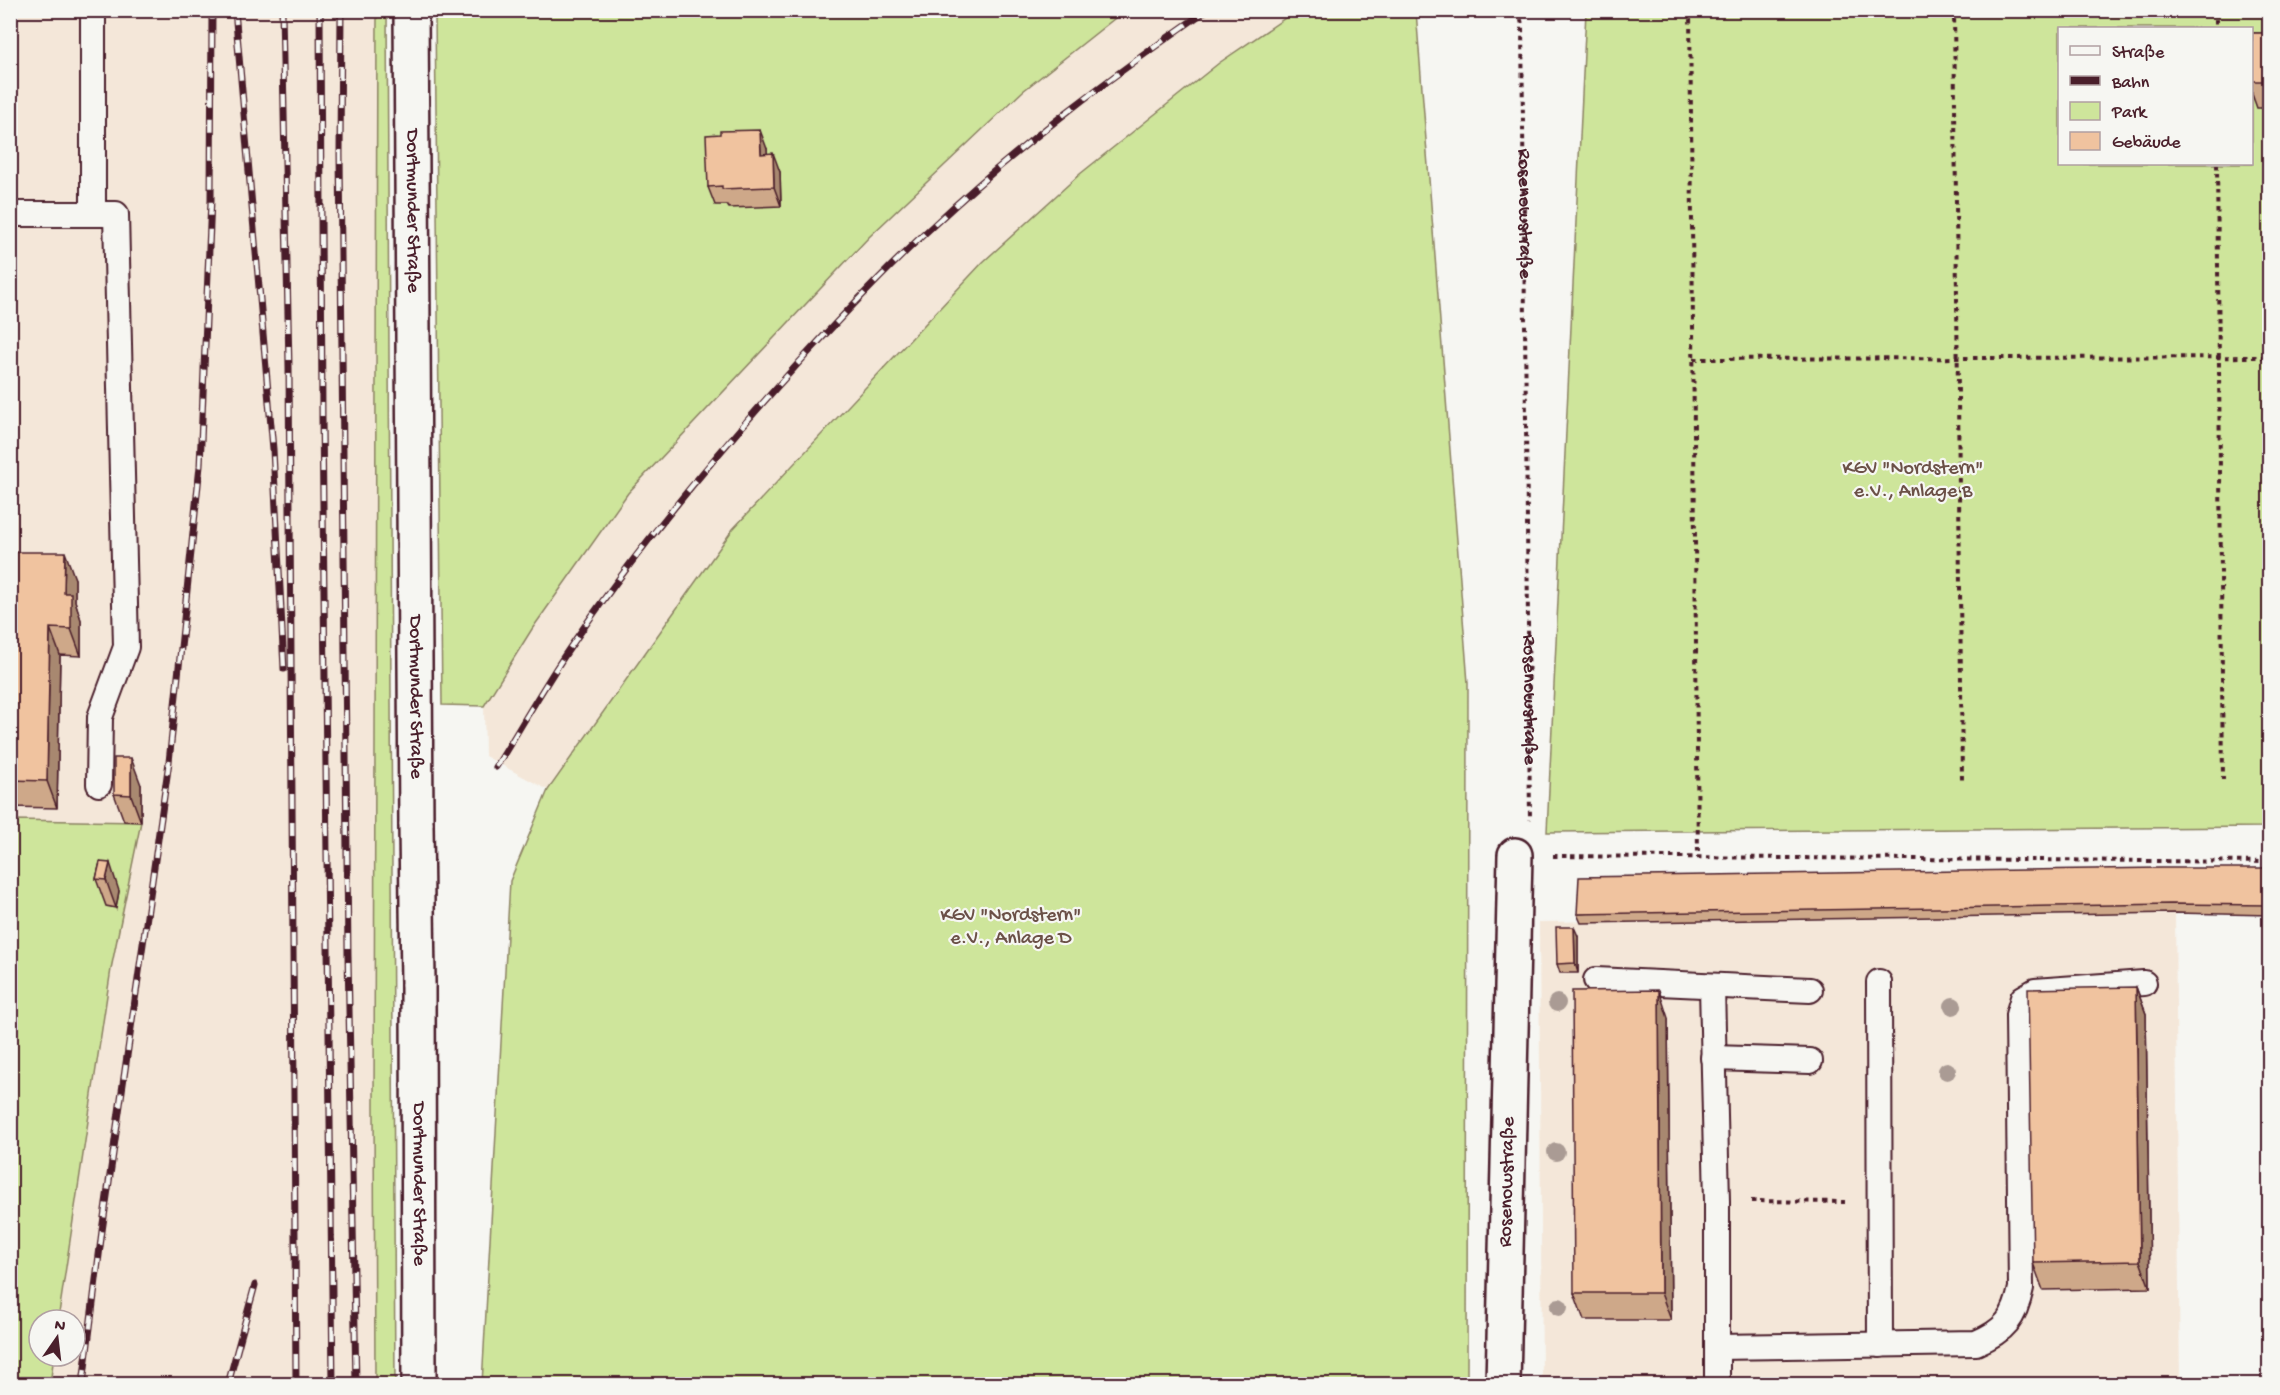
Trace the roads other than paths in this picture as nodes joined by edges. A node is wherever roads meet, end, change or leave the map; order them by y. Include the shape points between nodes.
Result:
1 (93, 10) edge
2 (411, 10) edge
3 (10, 214) edge
4 (93, 214) junction
5 (99, 784) dead end
6 (1515, 855) road end
7 (1596, 980) dead end
8 (1879, 982) dead end
9 (2144, 983) dead end
10 (1712, 987) junction
11 (1810, 990) dead end
12 (1713, 1058) junction
13 (1810, 1061) dead end
14 (1880, 1345) junction
15 (1717, 1347) junction
16 (419, 1384) edge
17 (1503, 1384) edge
18 (1717, 1384) edge

1 - 4 lane
2 - 16 street, Dortmunder Straße, bridge
3 - 4 lane
4 - 5 lane via 116,214 126,594 126,647 100,717
6 - 17 street, Rosenowstraße
7 - 10 lane
8 - 14 lane
9 - 14 lane via 2035,991 2023,998 2018,1015 2021,1288 2011,1317 1994,1336 1976,1343
10 - 11 lane
10 - 12 lane
12 - 13 lane
12 - 15 lane
14 - 15 lane
15 - 18 lane

